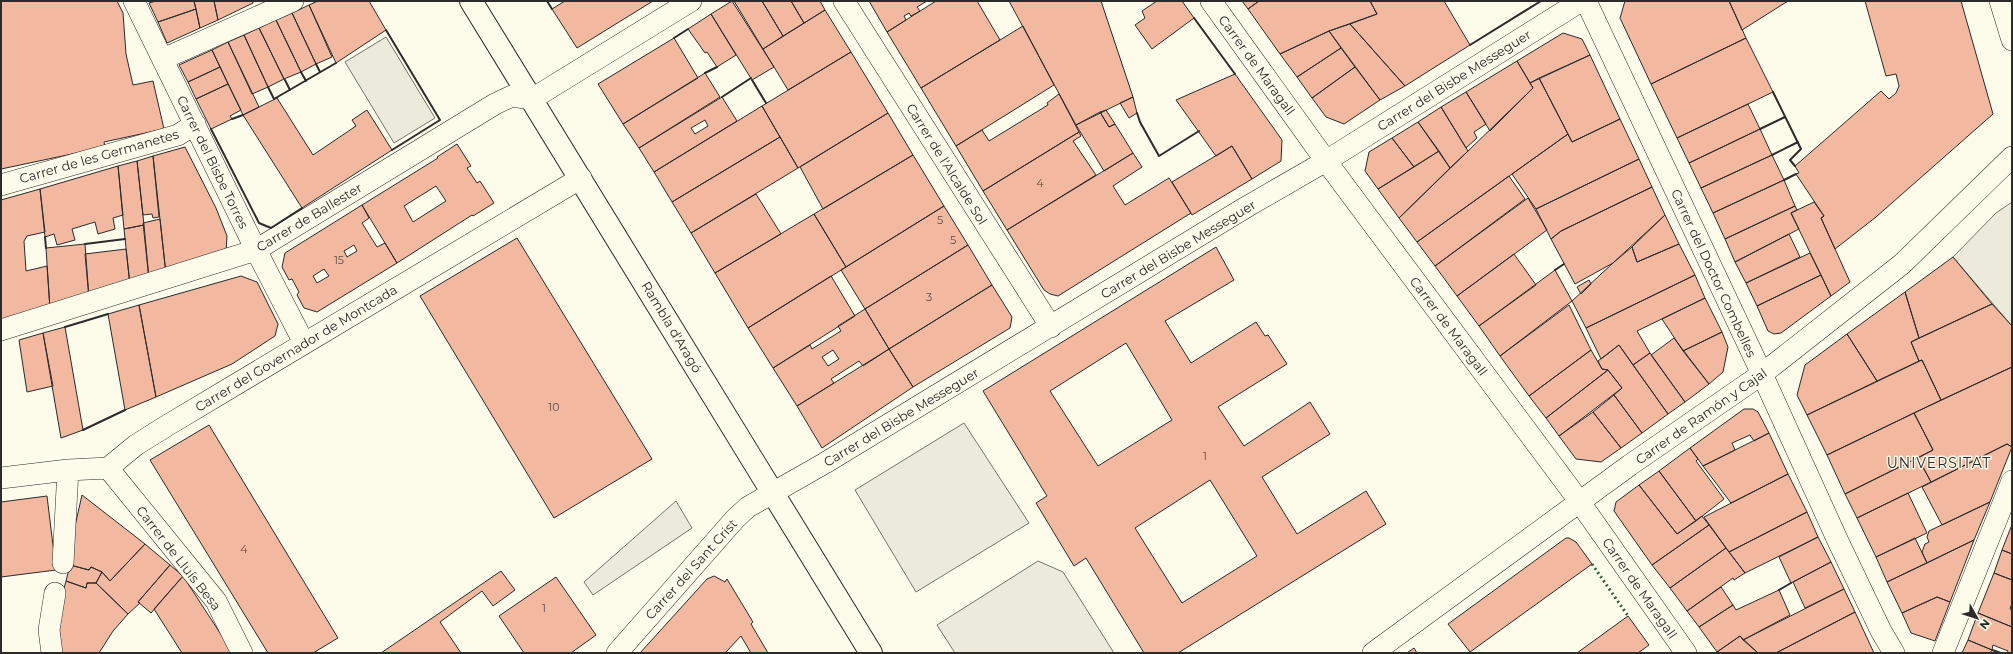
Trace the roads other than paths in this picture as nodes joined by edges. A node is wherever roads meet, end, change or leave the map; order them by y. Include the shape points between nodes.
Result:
1 (134, 1) edge
2 (293, 1) edge
3 (471, 1) edge
4 (691, 1) edge
5 (844, 1) edge
6 (1211, 1) edge
7 (1581, 1) edge
8 (1586, 1) edge
9 (2000, 1) edge
10 (2012, 40) edge
11 (163, 59) junction
12 (532, 98) junction
13 (195, 124) junction
14 (2012, 157) edge
15 (1326, 161) junction
16 (581, 178) junction
17 (1, 185) edge
18 (256, 250) junction
19 (1050, 327) junction
20 (1, 330) edge
21 (304, 343) junction
22 (1762, 374) junction
23 (108, 468) junction
24 (68, 470) junction
25 (1, 478) edge
26 (2012, 480) edge
27 (772, 492) junction
28 (1580, 502) junction
29 (63, 563) dead end
30 (55, 593) dead end
31 (1682, 651) edge
32 (1896, 651) edge
33 (52, 653) edge
34 (242, 653) edge
35 (617, 653) edge
36 (871, 653) edge
37 (1373, 653) edge
38 (1943, 653) edge

1 - 11 street, Carrer del Bisbe Torres
2 - 11 street
3 - 12 main road, Rambla d'Aragó
4 - 12 street
5 - 19 street, Carrer de l'Alcalde Sol
6 - 15 street, Carrer de Maragall
7 - 15 street, Carrer del Bisbe Messeguer
8 - 22 street, Carrer del Doctor Combelles
9 - 10 street
11 - 13 street, Carrer del Bisbe Torres
12 - 16 main road, Rambla d'Aragó
12 - 18 street, Carrer de Ballester via 512,96 495,104
13 - 17 street, Carrer de les Germanetes via 178,135
13 - 18 street, Carrer del Bisbe Torres
14 - 22 street, Carrer de Ramón y Cajal via 1902,264
15 - 19 street, Carrer del Bisbe Messeguer
15 - 28 street, Carrer de Maragall
16 - 21 street, Carrer del Governador de Montcada
16 - 27 main road, Rambla d'Aragó
18 - 20 street, Carrer de Ballester
18 - 21 street, Carrer del Bisbe Torres
19 - 27 street, Carrer del Bisbe Messeguer
21 - 23 street, Carrer del Governador de Montcada via 136,445
22 - 28 street, Carrer de Ramón y Cajal
22 - 32 street, Carrer del Doctor Combelles via 1841,546
23 - 24 street
23 - 34 street, Carrer de Lluís Besa via 216,601
24 - 25 street
24 - 29 street
26 - 38 street
27 - 35 street, Carrer del Sant Crist via 748,507 735,519
27 - 36 main road, Rambla d'Aragó
28 - 31 street, Carrer de Maragall
28 - 37 street, Carrer de Ramón y Cajal
30 - 33 street via 49,630

